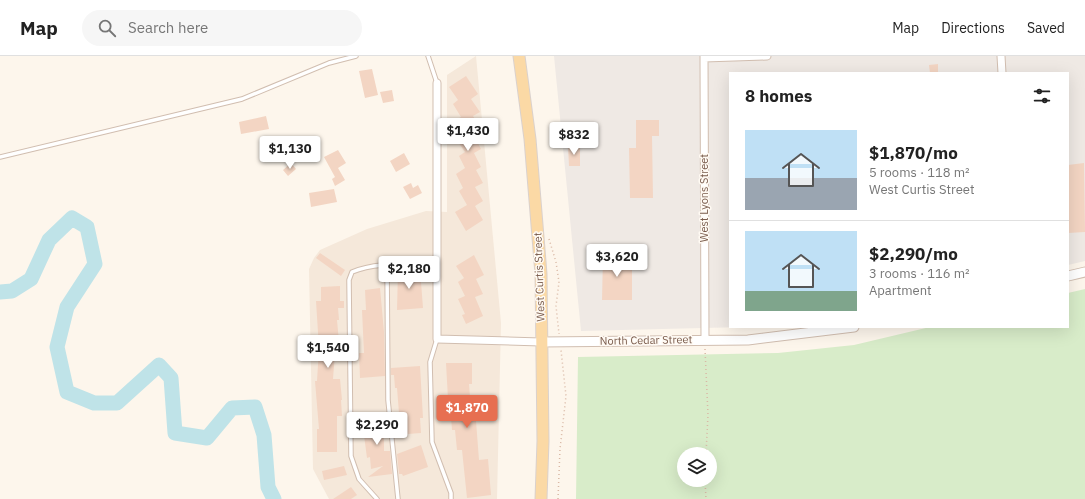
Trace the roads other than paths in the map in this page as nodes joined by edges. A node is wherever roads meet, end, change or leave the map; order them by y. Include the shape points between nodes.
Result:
1 (356, 56) edge
2 (428, 56) edge
3 (518, 56) edge
4 (767, 56) edge
5 (1001, 56) edge
6 (704, 57) edge
7 (1002, 72) edge
8 (437, 83) joint
9 (0, 157) edge
10 (437, 264) junction
11 (387, 265) junction
12 (1085, 272) edge
13 (1069, 276) edge
14 (846, 328) edge
15 (437, 339) junction
16 (704, 340) junction
17 (541, 342) junction
18 (377, 499) edge
19 (398, 499) edge
20 (451, 499) edge
21 (542, 499) edge

1 - 9 lane via 329,63 242,99
2 - 8 lane
3 - 17 main road, West Curtis Street via 530,139 537,220 541,274
4 - 6 street
5 - 7 street
6 - 16 street, West Lyons Street
8 - 10 street
10 - 11 lane
10 - 15 street
11 - 18 lane via 352,272 349,280 351,456 359,479
11 - 19 lane via 388,400
12 - 13 street
14 - 16 street, North Cedar Street via 748,340
15 - 17 street, North Cedar Street
15 - 20 lane via 430,362 432,442
16 - 17 street, North Cedar Street
17 - 21 main road, West Curtis Street

